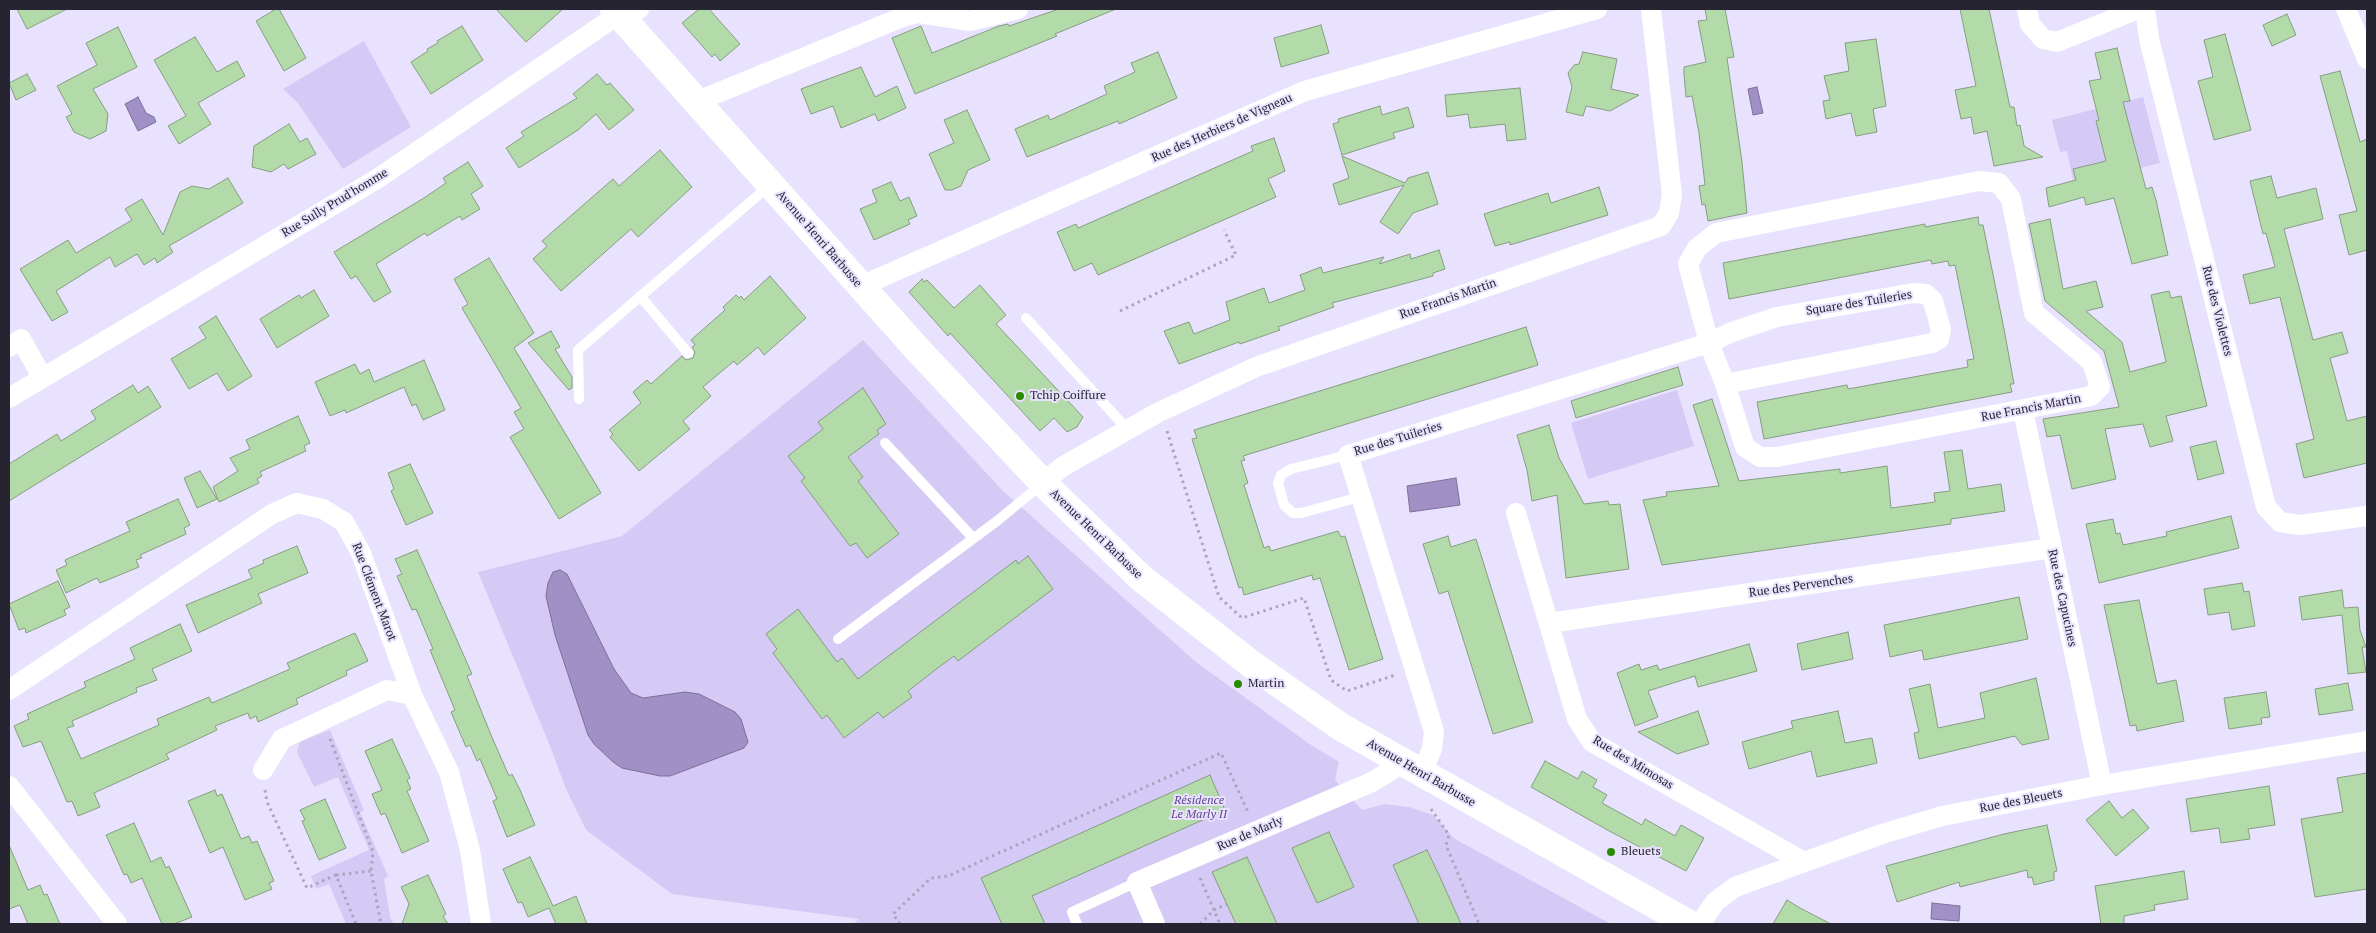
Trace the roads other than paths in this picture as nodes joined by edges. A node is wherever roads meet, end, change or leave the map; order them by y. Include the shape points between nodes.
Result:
1 (1018, 9) edge
2 (1596, 9) edge
3 (1651, 9) edge
4 (2027, 9) edge
5 (2138, 9) edge
6 (2145, 9) edge
7 (2346, 9) edge
8 (624, 11) edge
9 (2367, 59) edge
10 (698, 102) junction
11 (770, 184) junction
12 (861, 286) junction
13 (640, 296) junction
14 (1026, 318) dead end
15 (1709, 343) junction
16 (9, 347) edge
17 (688, 353) dead end
18 (42, 377) junction
19 (1725, 384) junction
20 (9, 398) edge
21 (579, 399) dead end
22 (2023, 410) junction
23 (1128, 430) junction
24 (886, 443) dead end
25 (1348, 455) junction
26 (1043, 483) junction
27 (1360, 497) junction
28 (1516, 513) dead end
29 (2367, 516) edge
30 (973, 538) junction
31 (2052, 548) junction
32 (1550, 623) junction
33 (838, 639) dead end
34 (9, 690) edge
35 (412, 695) junction
36 (2367, 741) edge
37 (1412, 768) junction
38 (263, 770) road end
39 (2102, 785) junction
40 (9, 786) edge
41 (1804, 862) junction
42 (1137, 882) junction
43 (117, 924) edge
44 (481, 924) edge
45 (1077, 924) edge
46 (1155, 924) edge
47 (1689, 924) edge
48 (1700, 924) edge

1 - 10 street via 970,21 919,13 905,16
2 - 12 street, Rue des Herbiers de Vigneau via 1305,91
3 - 23 street, Rue Francis Martin via 1672,195 1669,213 1661,226 1256,367
4 - 5 street via 2030,24 2042,39 2057,42
6 - 29 street, Rue des Violettes via 2148,39 2266,507 2280,522 2300,525
7 - 9 street
8 - 10 street, Avenue Henri Barbusse
8 - 18 street, Rue Sully Prud'homme via 377,179
10 - 11 street, Avenue Henri Barbusse
11 - 12 street, Avenue Henri Barbusse
11 - 13 lane
12 - 26 street, Avenue Henri Barbusse
13 - 17 lane
13 - 21 lane via 578,350
14 - 23 lane
15 - 19 street, Rue Francis Martin
15 - 19 street, Square des Tuileries via 1777,317 1913,293 1926,294 1934,301 1941,330 1939,339 1932,343
15 - 22 street, Rue Francis Martin via 1688,264 1697,248 1716,233 1979,181 1999,183 2011,199 2034,313 2092,362 2100,387 2092,396
15 - 25 street, Rue des Tuileries
16 - 18 street via 22,339
18 - 20 street, Rue Sully Prud'homme
19 - 22 street, Rue Francis Martin via 1745,447 1760,457 1776,457
22 - 31 street, Rue des Capucines
23 - 26 street, Rue Francis Martin via 1062,467
24 - 30 lane
25 - 27 street, Rue des Tuileries
25 - 27 lane via 1291,469 1281,475 1278,483 1284,504 1293,513
26 - 30 lane
26 - 37 street, Avenue Henri Barbusse via 1172,603 1281,686 1341,727
27 - 37 street, Rue des Tuileries via 1434,731 1432,749
28 - 32 street, Rue des Mimosas
30 - 33 lane
31 - 32 street, Rue des Pervenches
31 - 39 street, Rue des Capucines
32 - 41 street, Rue des Mimosas via 1577,719 1592,742
34 - 35 street, Rue Clément Marot via 230,541 272,514 297,503 323,509 344,522 361,552
35 - 38 street via 387,690 282,739
35 - 44 street, Rue Clément Marot via 449,772 470,850
36 - 39 street, Rue des Bleuets
37 - 42 street, Rue de Marly
37 - 47 street, Avenue Henri Barbusse
39 - 41 street, Rue des Bleuets via 1942,816
40 - 43 street
41 - 48 street, Rue des Bleuets via 1735,887 1715,902
42 - 45 lane via 1072,912
42 - 46 street

